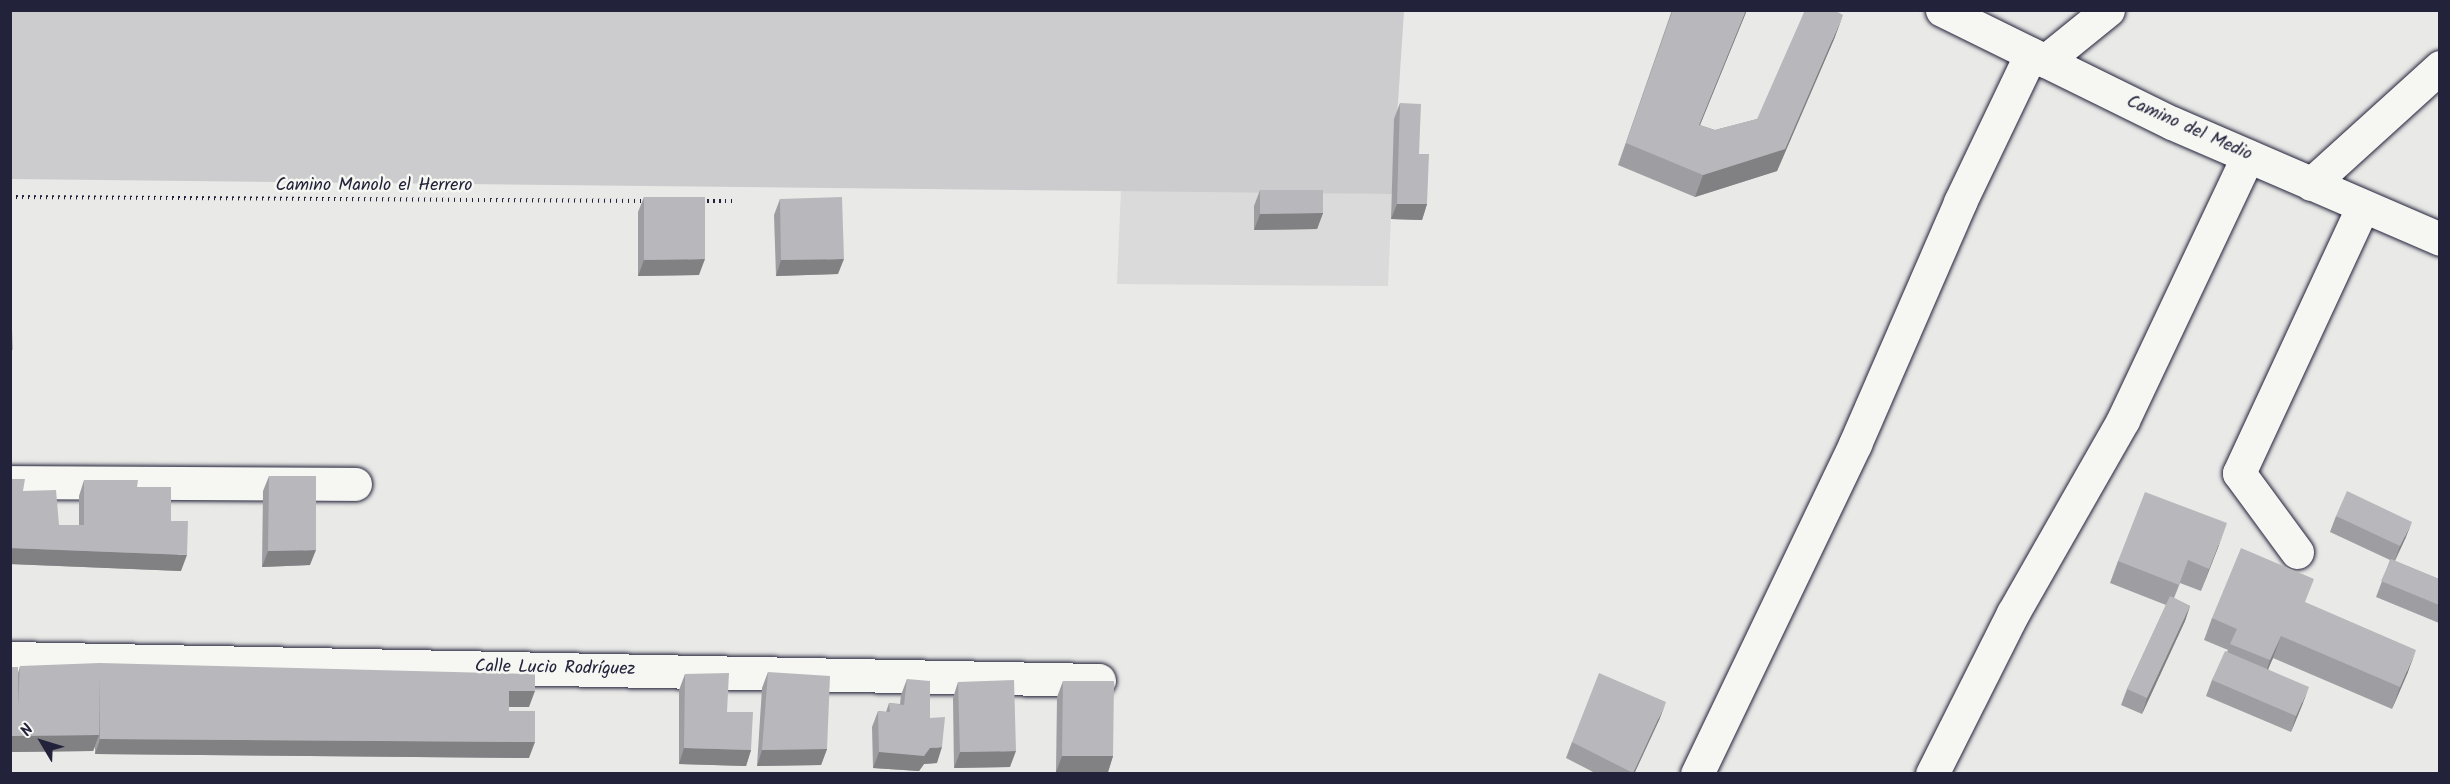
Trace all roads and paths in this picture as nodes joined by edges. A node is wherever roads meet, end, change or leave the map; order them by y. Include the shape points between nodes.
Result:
1 (1942, 10) edge
2 (2108, 10) edge
3 (2038, 57) junction
4 (2439, 67) edge
5 (2248, 156) junction
6 (2311, 184) junction
7 (10, 197) edge
8 (654, 201) edge
9 (689, 201) edge
10 (737, 201) dead end
11 (2363, 206) junction
12 (2439, 239) edge
13 (10, 482) edge
14 (355, 484) dead end
15 (2297, 552) dead end
16 (10, 658) edge
17 (1099, 680) edge
18 (1697, 774) edge
19 (1932, 774) edge

1 - 3 street, Camino del Medio
2 - 3 street
3 - 5 street, Camino del Medio
3 - 18 street via 1960,202 1856,444
4 - 6 street
5 - 6 street, Camino del Medio
5 - 19 street via 2122,420 2013,613
6 - 11 street, Camino del Medio
7 - 8 path, Camino Manolo el Herrero
9 - 10 path
11 - 12 street, Camino del Medio
11 - 15 street via 2239,473
13 - 14 street
16 - 17 street, Calle Lucio Rodríguez

